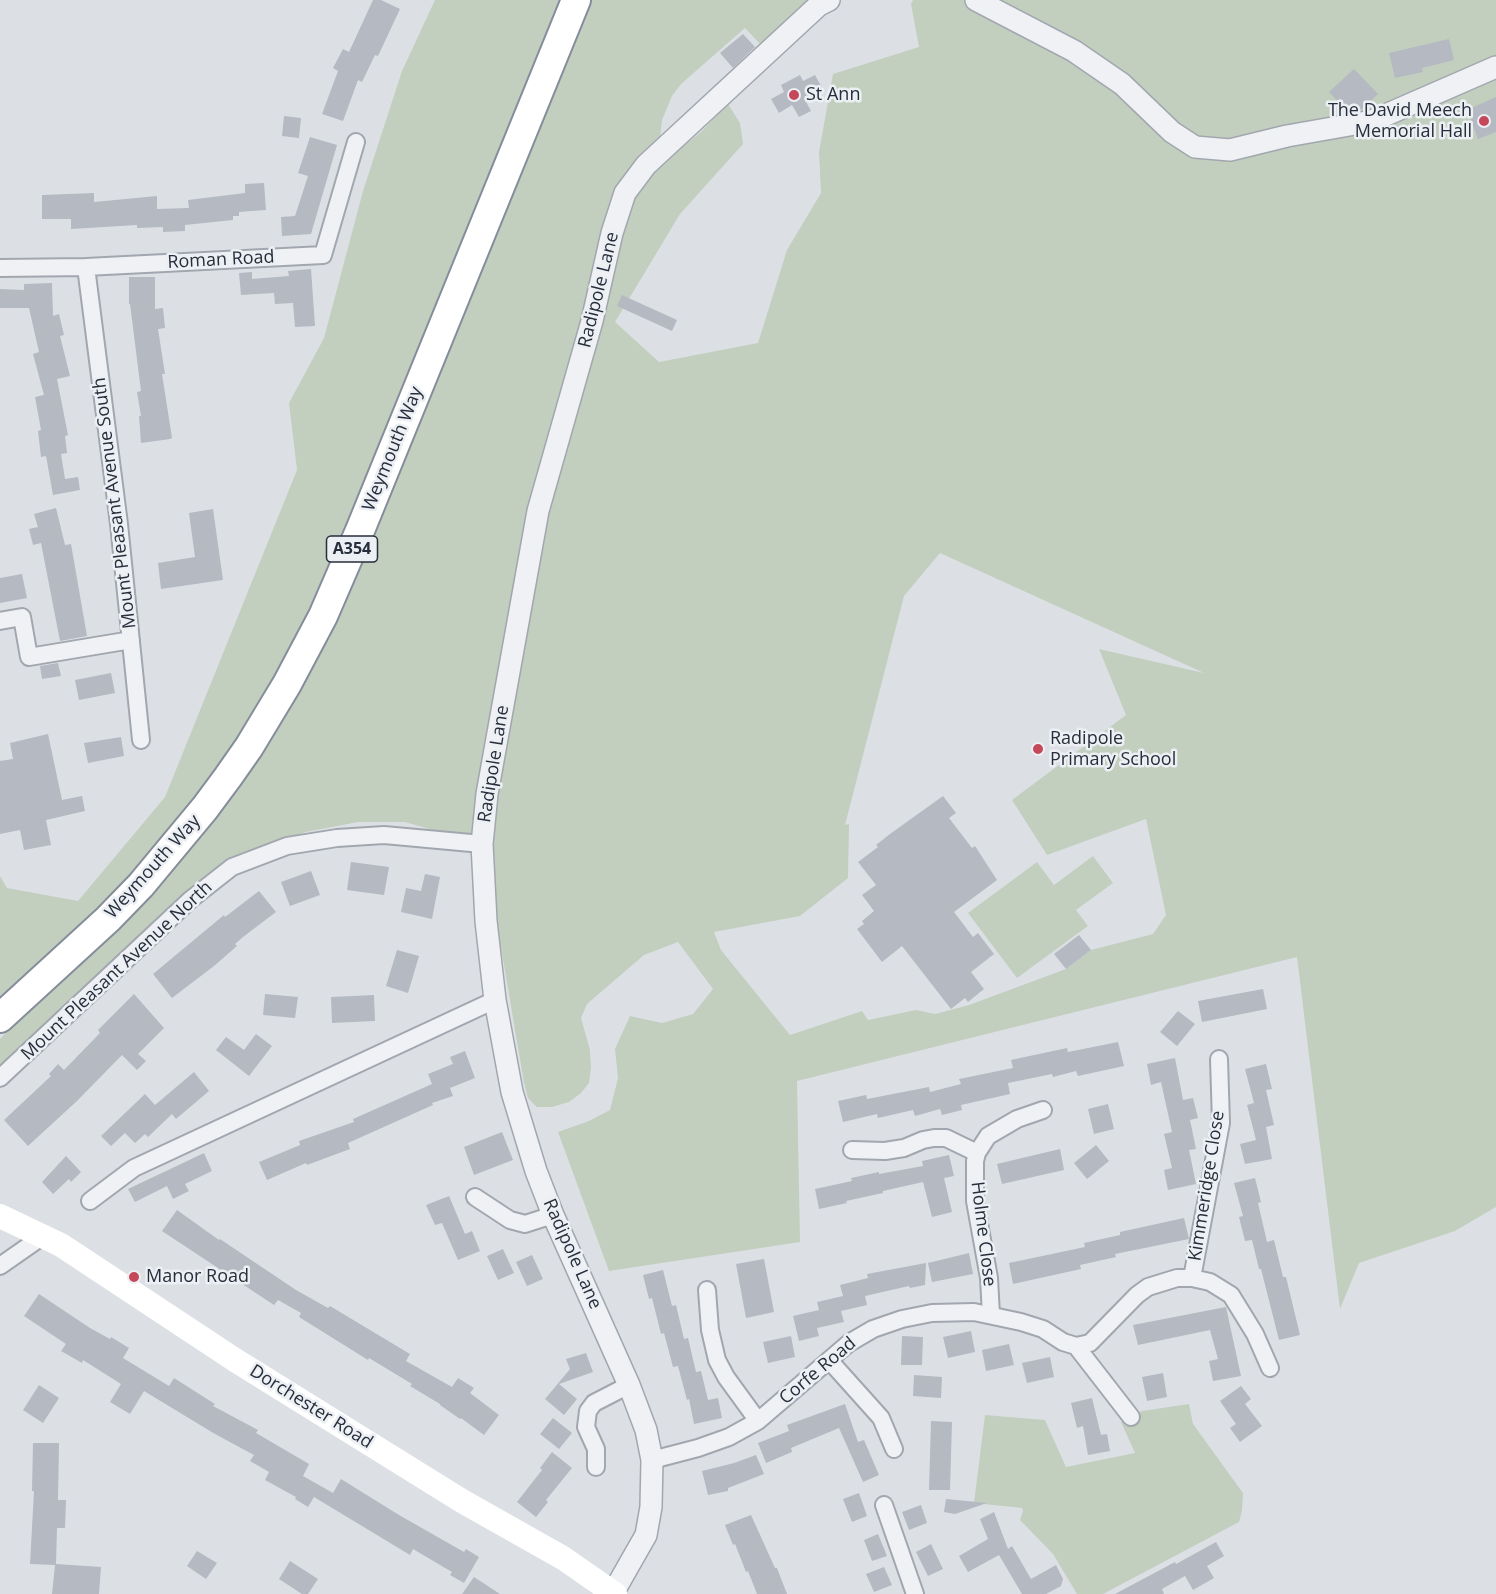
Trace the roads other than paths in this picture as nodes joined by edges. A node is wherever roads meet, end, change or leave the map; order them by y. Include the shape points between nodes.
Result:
1 (576, 0) edge
2 (829, 0) edge
3 (976, 0) edge
4 (1496, 67) edge
5 (356, 142) dead end
6 (86, 267) junction
7 (0, 268) edge
8 (0, 621) edge
9 (131, 640) junction
10 (141, 740) dead end
11 (482, 844) junction
12 (495, 1000) junction
13 (0, 1018) edge
14 (1220, 1059) dead end
15 (0, 1078) edge
16 (1043, 1110) dead end
17 (852, 1150) dead end
18 (977, 1153) junction
19 (475, 1197) dead end
20 (90, 1201) dead end
21 (553, 1215) junction
22 (3, 1219) edge
23 (43, 1236) junction
24 (0, 1266) edge
25 (1192, 1278) junction
26 (707, 1290) dead end
27 (991, 1315) junction
28 (1076, 1346) junction
29 (829, 1360) junction
30 (1270, 1368) dead end
31 (629, 1385) junction
32 (1131, 1417) dead end
33 (758, 1421) junction
34 (894, 1449) dead end
35 (652, 1460) junction
36 (596, 1467) dead end
37 (884, 1505) dead end
38 (614, 1593) edge
39 (915, 1594) edge

1 - 13 highway, Weymouth Way / A354 via 361,528 322,616 278,700 205,808 141,885
2 - 11 street, Radipole Lane via 646,165 625,194 538,511 487,794
3 - 4 street via 1074,51 1122,84 1172,132 1195,147 1230,150 1287,135 1372,121
5 - 6 street, Roman Road via 323,255
6 - 7 street, Roman Road
6 - 9 street, Mount Pleasant Avenue South
8 - 9 street via 22,617 29,657
9 - 10 street, Mount Pleasant Avenue South
11 - 12 street, Radipole Lane
11 - 15 street, Mount Pleasant Avenue North via 384,835 337,838 287,846 232,867 190,900
12 - 20 street via 134,1168
12 - 21 street, Radipole Lane via 512,1092
14 - 25 street, Kimmeridge Close via 1221,1123
16 - 18 street via 988,1136
17 - 18 street via 885,1151 934,1138 953,1141
18 - 27 street, Holme Close via 975,1201 989,1278
19 - 21 street via 510,1220 525,1224
21 - 31 street, Radipole Lane
22 - 23 main road, Dorchester Road
23 - 24 street
23 - 38 main road, Dorchester Road via 170,1319 462,1501 563,1558
25 - 28 street via 1177,1278 1148,1287 1090,1343
25 - 30 street via 1210,1282 1231,1295
26 - 33 street via 717,1360
27 - 28 street, Corfe Road via 1043,1329
27 - 29 street, Corfe Road via 957,1311 902,1319 873,1329
28 - 32 street, Corfe Road
29 - 33 street, Corfe Road
29 - 34 street via 881,1418
31 - 35 street, Radipole Lane via 646,1430
31 - 36 street via 594,1403 588,1411 586,1427 596,1449
33 - 35 street, Corfe Road via 729,1437
35 - 38 street, Radipole Lane via 646,1535
37 - 39 street

